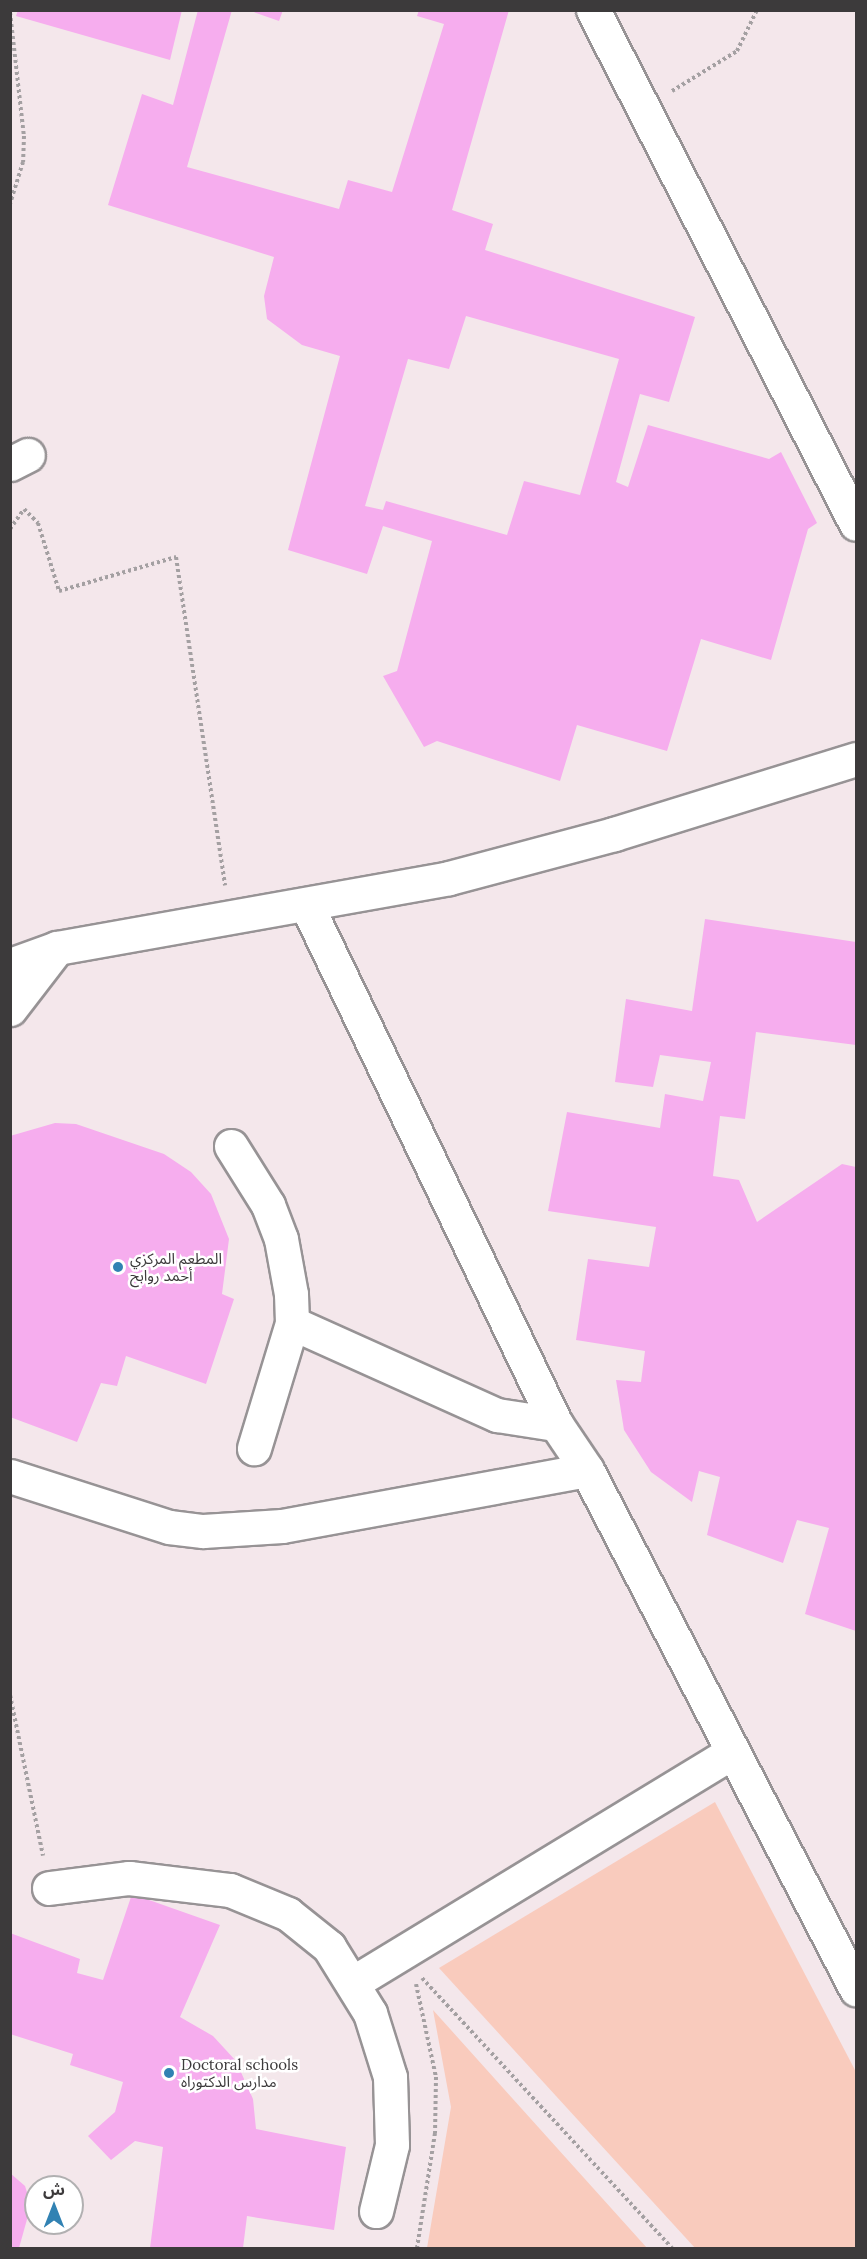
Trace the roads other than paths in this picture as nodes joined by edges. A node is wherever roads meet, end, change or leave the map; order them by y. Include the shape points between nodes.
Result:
1 (593, 10) edge
2 (856, 524) edge
3 (856, 759) edge
4 (307, 906) junction
5 (57, 948) junction
6 (10, 965) edge
7 (10, 1009) edge
8 (231, 1146) dead end
9 (292, 1323) junction
10 (556, 1424) junction
11 (254, 1448) dead end
12 (587, 1470) junction
13 (10, 1476) edge
14 (733, 1752) junction
15 (49, 1888) road end
16 (354, 1982) junction
17 (856, 1989) edge
18 (376, 2211) dead end

1 - 2 lane
3 - 4 lane via 532,857
4 - 5 lane
4 - 10 lane
5 - 6 lane
5 - 7 lane
8 - 9 lane via 263,1195 281,1239
9 - 10 lane via 496,1415
9 - 11 lane
10 - 12 lane
12 - 13 lane via 282,1526 203,1532 169,1527
12 - 14 lane
14 - 16 lane
14 - 17 lane
15 - 16 lane via 129,1878 230,1890 288,1914 314,1932
16 - 18 lane via 383,2044 393,2111 388,2168

